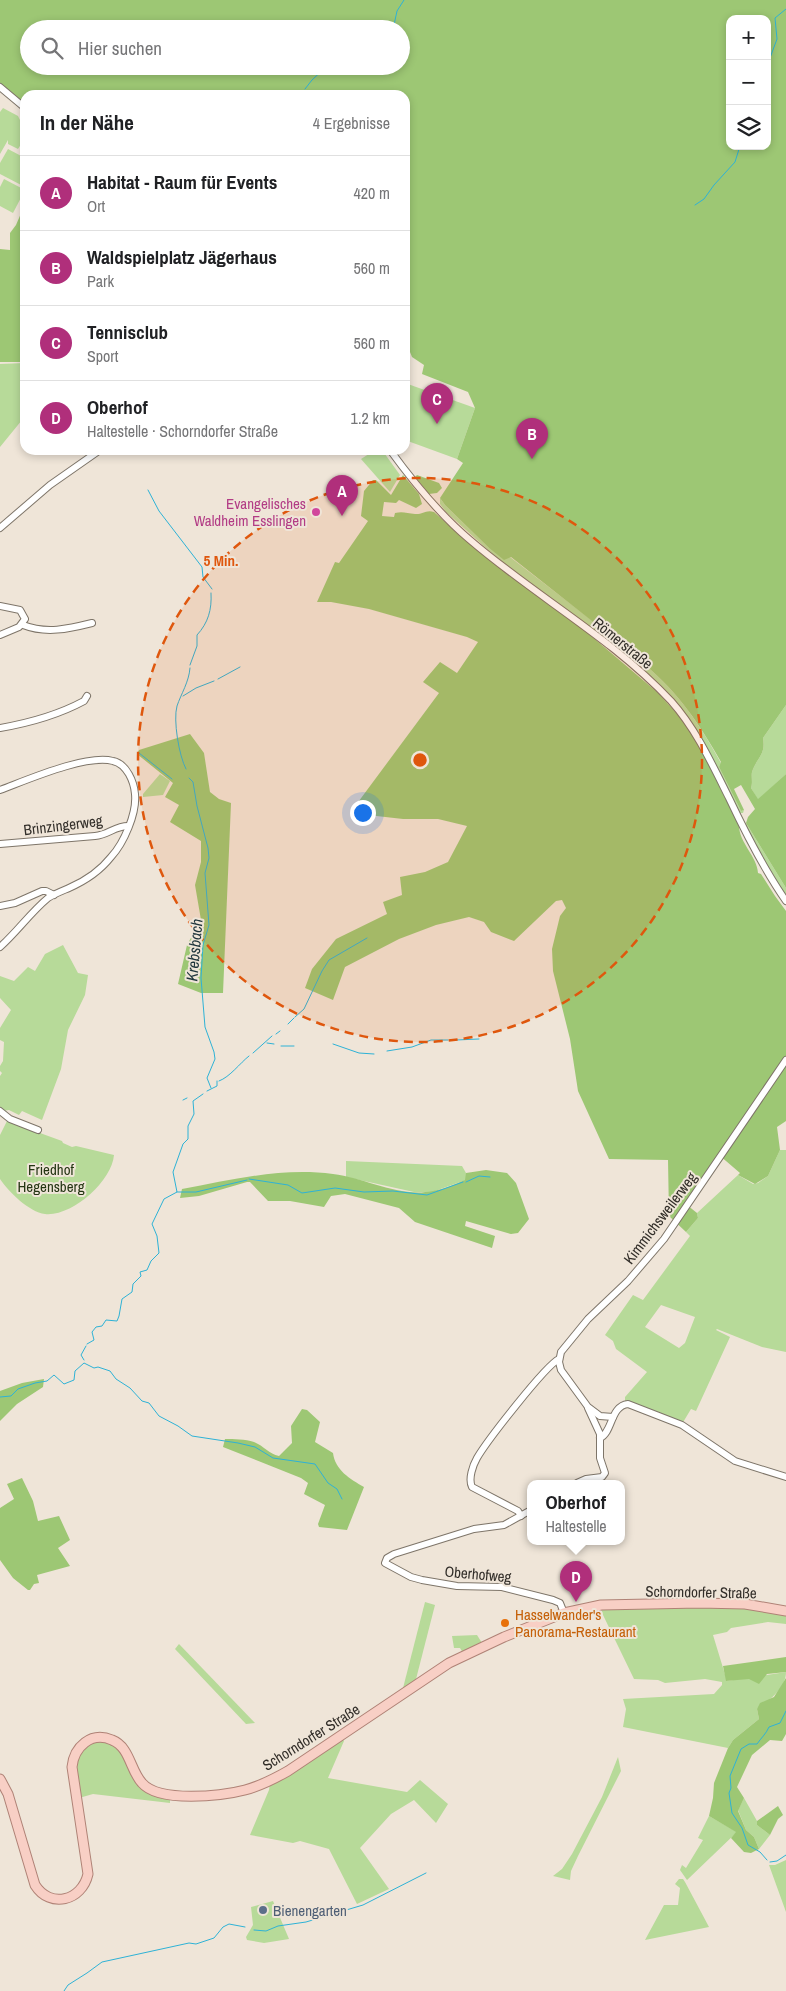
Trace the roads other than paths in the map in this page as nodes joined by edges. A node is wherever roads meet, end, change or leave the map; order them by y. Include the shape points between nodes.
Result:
1 (0, 87) edge
2 (20, 104) edge
3 (93, 455) edge
4 (394, 455) edge
5 (0, 528) edge
6 (0, 606) edge
7 (92, 623) dead end
8 (22, 625) junction
9 (0, 635) edge
10 (87, 696) dead end
11 (0, 728) edge
12 (0, 790) edge
13 (128, 826) junction
14 (0, 844) edge
15 (54, 895) junction
16 (786, 901) edge
17 (0, 906) edge
18 (0, 947) edge
19 (786, 1060) edge
20 (0, 1111) edge
21 (38, 1130) dead end
22 (559, 1360) junction
23 (588, 1407) junction
24 (613, 1417) junction
25 (600, 1438) junction
26 (786, 1477) edge
27 (584, 1480) edge
28 (527, 1512) edge
29 (521, 1516) junction
30 (786, 1611) edge
31 (564, 1613) junction
32 (0, 1779) edge

1 - 2 street
3 - 5 street via 50,485
4 - 16 street, Römerstraße via 431,502 470,540 613,649 672,703 700,741 754,849
6 - 8 street via 22,611 25,617
7 - 8 street via 55,630
8 - 9 street
10 - 11 street via 85,701 60,712
12 - 13 street via 80,763 114,761 127,771 134,789
13 - 14 street, Brinzingerweg via 119,826 107,834 96,836
13 - 15 street via 122,842 104,865 83,881
15 - 17 street via 42,891
15 - 18 street
19 - 22 street, Kimmichsweilerweg via 675,1224 628,1281 584,1323 562,1350
20 - 21 street via 8,1118
22 - 23 street via 562,1372
22 - 29 street, Kimmichsweilerweg via 547,1369 491,1438 472,1472 472,1487 518,1511
23 - 24 street via 600,1416
23 - 25 street
24 - 25 street via 605,1435
24 - 26 street via 626,1404 682,1425 739,1463
25 - 27 street via 604,1474 600,1478
28 - 29 street
29 - 31 street, Oberhofweg via 504,1526 474,1529 394,1554 385,1563 422,1580 457,1586 499,1587 544,1597 558,1602
30 - 31 main road, Schorndorfer Straße via 746,1604 699,1603 601,1605
31 - 32 main road, Schorndorfer Straße via 448,1663 288,1771 246,1790 202,1795 155,1792 140,1780 117,1742 105,1738 88,1740 77,1751 72,1768 88,1874 82,1888 68,1898 49,1898 35,1885 8,1794

